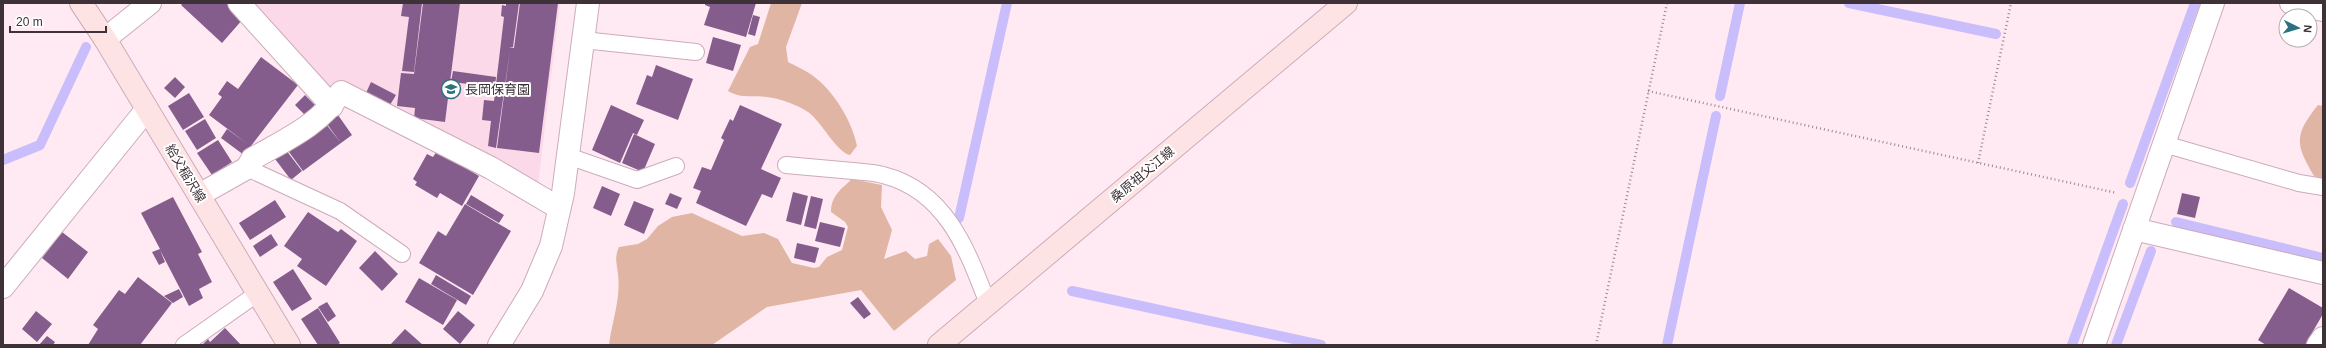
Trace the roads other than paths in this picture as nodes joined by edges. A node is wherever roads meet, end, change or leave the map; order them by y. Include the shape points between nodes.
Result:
1 (81, 3) edge
2 (150, 3) edge
3 (239, 3) edge
4 (588, 3) edge
5 (1346, 3) edge
6 (2213, 3) edge
7 (2291, 3) edge
8 (2323, 10) edge
9 (105, 39) junction
10 (583, 40) junction
11 (696, 52) dead end
12 (332, 106) junction
13 (147, 109) junction
14 (2164, 144) junction
15 (568, 156) junction
16 (786, 165) dead end
17 (676, 166) dead end
18 (247, 168) junction
19 (2323, 187) edge
20 (199, 195) junction
21 (559, 208) junction
22 (2134, 229) junction
23 (402, 254) dead end
24 (2323, 273) edge
25 (3, 287) edge
26 (258, 293) junction
27 (988, 304) junction
28 (2323, 338) edge
29 (184, 345) edge
30 (288, 345) edge
31 (499, 345) edge
32 (939, 345) edge
33 (2094, 345) edge
34 (2318, 345) edge

1 - 9 main road, 給父稲沢線
2 - 9 street
3 - 12 street
4 - 10 street
5 - 27 main road, 桑原祖父江線
6 - 14 street
7 - 8 street
9 - 13 main road, 給父稲沢線
10 - 11 lane
10 - 15 street
12 - 18 street via 311,125 252,159
12 - 21 street via 341,92 491,168
13 - 20 main road, 給父稲沢線
13 - 25 street
14 - 19 lane via 2299,184
14 - 22 street
15 - 17 lane via 637,180
15 - 21 street
16 - 27 lane via 882,174 904,182 932,202 952,222
18 - 20 street
18 - 23 lane via 340,211
20 - 26 main road, 給父稲沢線
21 - 31 street via 551,246 532,292
22 - 24 street
22 - 33 street
26 - 29 lane
26 - 30 main road, 給父稲沢線
27 - 32 main road, 桑原祖父江線
28 - 34 street

